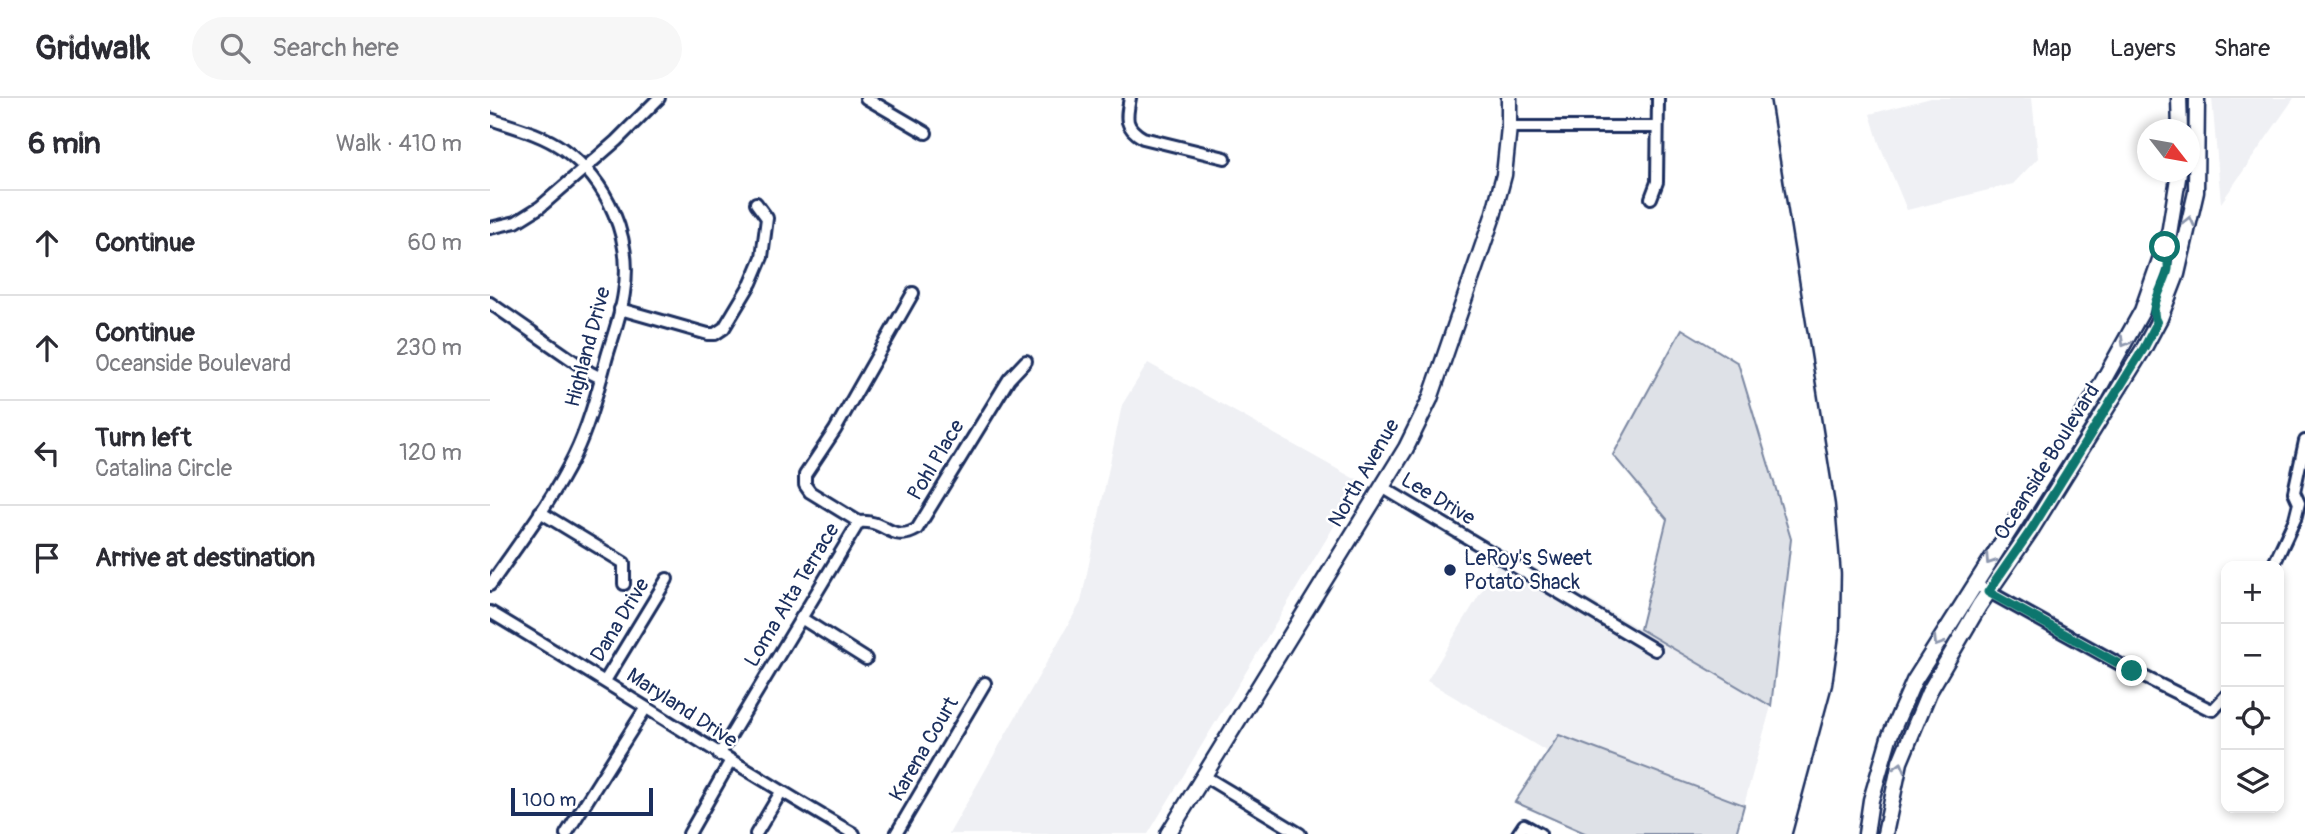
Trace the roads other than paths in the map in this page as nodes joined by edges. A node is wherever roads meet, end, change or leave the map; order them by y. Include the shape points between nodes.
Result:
1 (659, 98) edge
2 (866, 98) edge
3 (1130, 98) edge
4 (1509, 98) edge
5 (1658, 98) edge
6 (2179, 98) edge
7 (2197, 98) edge
8 (490, 119) edge
9 (2180, 119) edge
10 (1509, 127) junction
11 (1657, 127) junction
12 (926, 133) dead end
13 (1225, 158) dead end
14 (585, 168) junction
15 (2177, 182) edge
16 (1651, 198) dead end
17 (756, 202) dead end
18 (490, 228) edge
19 (2165, 247) junction
20 (913, 293) dead end
21 (490, 303) edge
22 (620, 309) junction
23 (2157, 323) junction
24 (1026, 361) dead end
25 (601, 378) junction
26 (2305, 441) edge
27 (1382, 487) junction
28 (540, 512) junction
29 (859, 522) junction
30 (2275, 561) edge
31 (667, 579) dead end
32 (624, 584) dead end
33 (1975, 584) junction
34 (490, 585) edge
35 (1988, 592) junction
36 (490, 612) edge
37 (801, 618) junction
38 (1655, 650) dead end
39 (866, 659) dead end
40 (605, 681) junction
41 (985, 683) dead end
42 (2221, 703) edge
43 (645, 709) junction
44 (719, 755) junction
45 (730, 762) junction
46 (1204, 776) junction
47 (781, 792) junction
48 (566, 834) edge
49 (689, 834) edge
50 (756, 834) edge
51 (855, 834) edge
52 (896, 834) edge
53 (1168, 834) edge
54 (1300, 834) edge
55 (1518, 834) edge
56 (1540, 834) edge
57 (1866, 834) edge
58 (1885, 834) edge

1 - 14 street
2 - 12 street
3 - 13 street via 1128,122 1143,138
4 - 10 main road, North Avenue
5 - 11 street
6 - 9 main road
23 -> 7 main road, Oceanside Boulevard via 2177,274 2196,192
8 - 14 street, Highland Drive via 542,137
10 - 11 street
10 - 27 main road, North Avenue via 1504,175 1493,216 1430,399
11 - 16 street via 1657,182
14 - 18 street via 540,207 516,222
14 - 22 street, Highland Drive via 615,215 626,257
15 - 19 main road, Oceanside Boulevard
17 - 22 street via 767,218 762,257 724,328 708,334
19 - 23 main road via 2169,267 2156,302
19 -> 33 main road, Oceanside Boulevard via 2143,311
20 - 29 street, Loma Alta Terrace via 805,475 810,492
21 - 25 street
22 - 25 street, Highland Drive
23 - 35 main road, Oceanside Boulevard
24 - 29 street, Pohl Place via 1009,379 917,529 908,534 892,533 872,520
25 - 28 street, Highland Drive via 575,455
26 - 30 street via 2294,492 2299,503
27 - 38 street, Lee Drive
27 - 46 main road, North Avenue
28 - 32 street via 624,563
28 - 34 street, Highland Drive
29 - 37 street, Loma Alta Terrace
31 - 40 street, Dana Drive
33 - 35 street
33 -> 57 main road, Oceanside Boulevard via 1914,681 1871,800
35 - 42 street via 2207,708 2213,710
58 -> 35 main road, Oceanside Boulevard via 1900,762 1929,692
36 - 40 street, Maryland Drive
37 - 39 street
37 - 44 street, Loma Alta Terrace
40 - 43 street, Maryland Drive
41 - 52 street, Karena Court
43 - 44 street, Maryland Drive
43 - 48 street
44 - 45 street, Maryland Drive
45 - 47 street, Maryland Drive
45 - 49 street
46 - 53 main road, North Avenue
46 - 54 street
47 - 50 street
47 - 51 street, Maryland Drive
55 - 56 street via 1524,825

